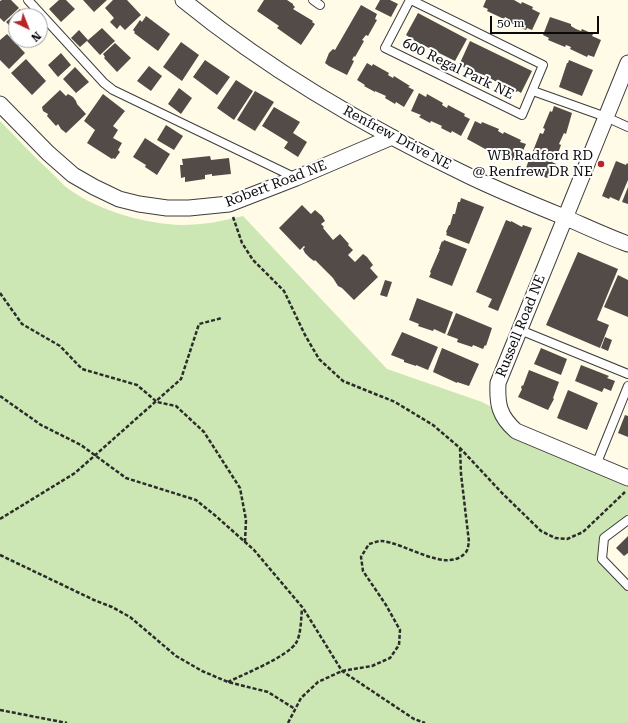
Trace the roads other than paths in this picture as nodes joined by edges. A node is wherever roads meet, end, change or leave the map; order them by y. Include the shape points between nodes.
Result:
1 (28, 0) edge
2 (183, 0) edge
3 (313, 0) edge
4 (410, 0) edge
5 (320, 5) dead end
6 (628, 63) edge
7 (533, 91) junction
8 (0, 104) edge
9 (606, 117) junction
10 (628, 127) edge
11 (392, 137) junction
12 (296, 178) junction
13 (566, 218) junction
14 (628, 244) edge
15 (520, 330) junction
16 (628, 374) edge
17 (628, 386) edge
18 (596, 465) junction
19 (628, 478) edge
20 (628, 520) edge
21 (628, 586) edge

1 - 12 lane via 113,90
2 - 11 street, Renfrew Drive NE via 295,81
3 - 5 lane
4 - 7 lane, 600 Regal Park NE via 543,65
4 - 7 lane, 600 Regal Park NE via 385,48 522,115
6 - 9 street, Russell Road NE
7 - 9 lane, 600 Regal Park NE
8 - 12 street, Robert Road NE via 73,175 119,199 167,208 229,204
9 - 10 lane, 600 Regal Park NE
9 - 13 street, Russell Road NE
11 - 12 street, Robert Road NE
11 - 13 street, Renfrew Drive NE via 468,176
13 - 14 street, Renfrew Drive NE
13 - 15 street, Russell Road NE
15 - 16 lane
15 - 18 street, Russell Road NE via 498,383 497,399 501,412 510,426 522,434
17 - 18 lane
18 - 19 street, Russell Road NE
20 - 21 lane via 604,538 602,559

